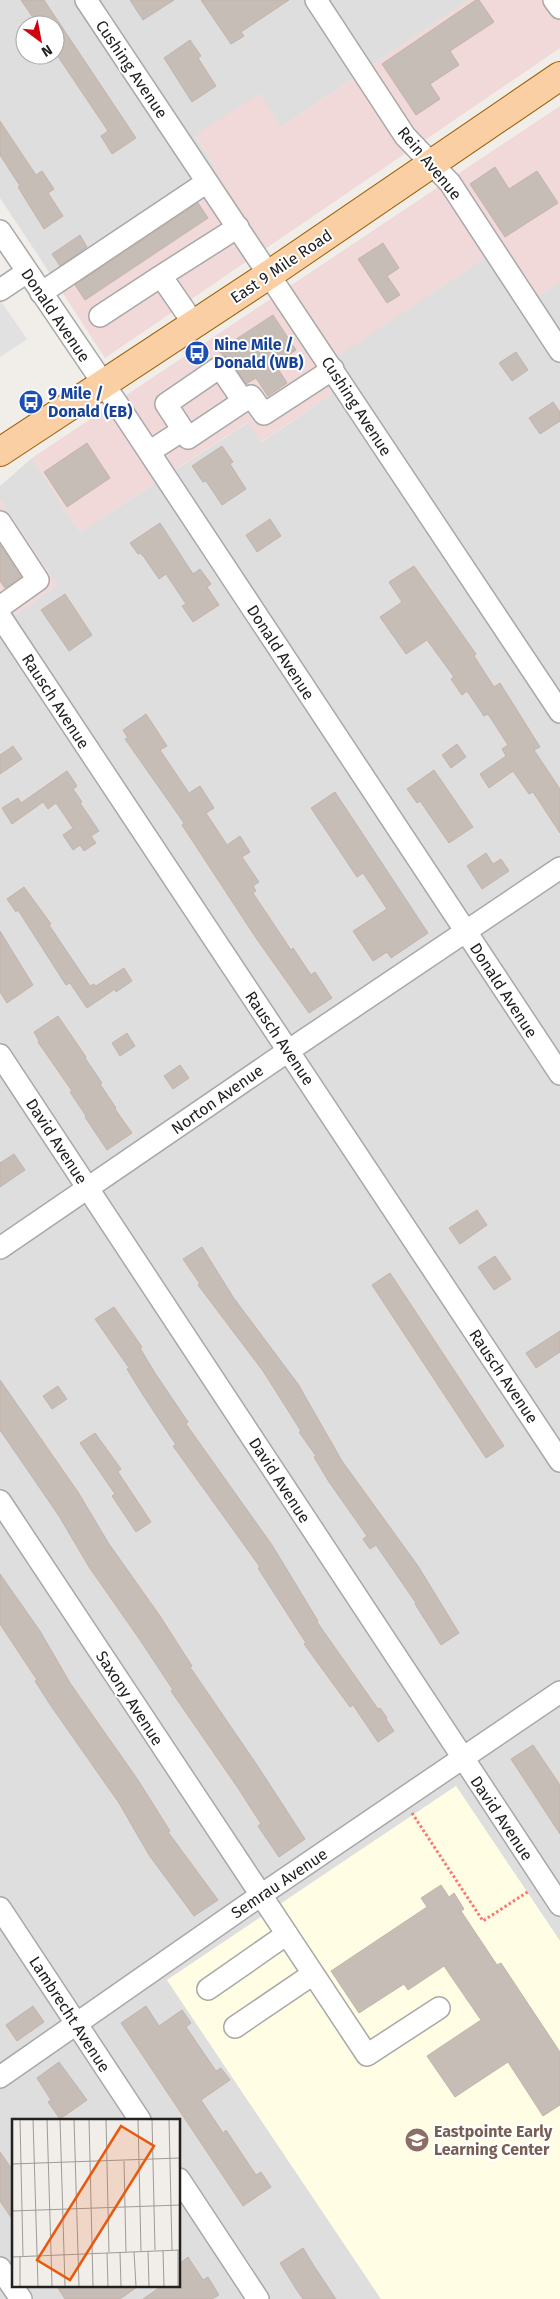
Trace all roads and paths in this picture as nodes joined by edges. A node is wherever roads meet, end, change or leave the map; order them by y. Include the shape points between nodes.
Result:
1 (86, 0) edge
2 (316, 0) edge
3 (554, 0) edge
4 (560, 8) edge
5 (560, 76) edge
6 (431, 163) junction
7 (207, 182) junction
8 (238, 227) junction
9 (0, 231) edge
10 (27, 272) junction
11 (270, 274) junction
12 (161, 276) junction
13 (0, 290) edge
14 (41, 293) junction
15 (100, 316) dead end
16 (194, 324) junction
17 (560, 351) edge
18 (333, 369) junction
19 (101, 383) junction
20 (243, 401) junction
21 (182, 430) junction
22 (0, 452) edge
23 (149, 452) junction
24 (0, 522) edge
25 (0, 607) edge
26 (0, 616) edge
27 (560, 712) edge
28 (560, 868) edge
29 (466, 931) junction
30 (288, 1051) junction
31 (0, 1055) edge
32 (560, 1074) edge
33 (88, 1188) junction
34 (0, 1248) edge
35 (560, 1461) edge
36 (0, 1501) edge
37 (560, 1692) edge
38 (463, 1758) junction
39 (411, 1813) dead end
40 (532, 1890) dead end
41 (260, 1895) junction
42 (560, 1904) edge
43 (0, 1908) edge
44 (287, 1934) junction
45 (313, 1974) junction
46 (208, 1989) dead end
47 (439, 2008) dead end
48 (77, 2025) junction
49 (235, 2028) dead end
50 (0, 2077) edge
51 (139, 2119) edge
52 (180, 2181) edge
53 (0, 2268) edge
54 (12, 2286) edge
55 (12, 2286) edge
56 (21, 2299) edge
57 (258, 2299) edge

1 - 7 street, Cushing Avenue
2 - 6 street, Rein Avenue via 405,136
3 - 4 street
5 - 6 main road, East 9 Mile Road
6 - 11 main road, East 9 Mile Road
6 - 17 street, Rein Avenue via 450,182
7 - 8 street, Cushing Avenue
7 - 14 street
8 - 11 street, Cushing Avenue
8 - 12 street
9 - 10 street, Donald Avenue
10 - 13 street
10 - 14 street, Donald Avenue
11 - 16 main road, East 9 Mile Road
11 - 18 street, Cushing Avenue
12 - 15 street
12 - 16 street
14 - 19 street, Donald Avenue
16 - 19 main road, East 9 Mile Road
18 - 20 street via 264,414 251,396
18 - 27 street, Cushing Avenue
19 - 22 main road, East 9 Mile Road
19 - 23 street, Donald Avenue
20 - 21 street via 188,438
20 - 21 street via 220,367 166,404
21 - 23 street
23 - 29 street, Donald Avenue
24 - 25 street via 38,580
26 - 30 street, Rausch Avenue
28 - 29 street, Norton Avenue
29 - 30 street, Norton Avenue
29 - 32 street, Donald Avenue
30 - 33 street, Norton Avenue
30 - 35 street, Rausch Avenue
31 - 33 street, David Avenue
33 - 34 street, Norton Avenue
33 - 38 street, David Avenue
36 - 41 street, Saxony Avenue
37 - 38 street, Semrau Avenue
38 - 41 street, Semrau Avenue
38 - 42 street, David Avenue
39 - 40 path via 483,1921
41 - 44 street, Saxony Avenue
41 - 48 street, Semrau Avenue
43 - 48 street, Lambrecht Avenue
44 - 45 street, Saxony Avenue
44 - 46 street
45 - 47 street, Saxony Avenue via 367,2055
45 - 49 street
48 - 50 street, Semrau Avenue
48 - 51 street, Lambrecht Avenue
52 - 57 street
53 - 54 street
55 - 56 street

